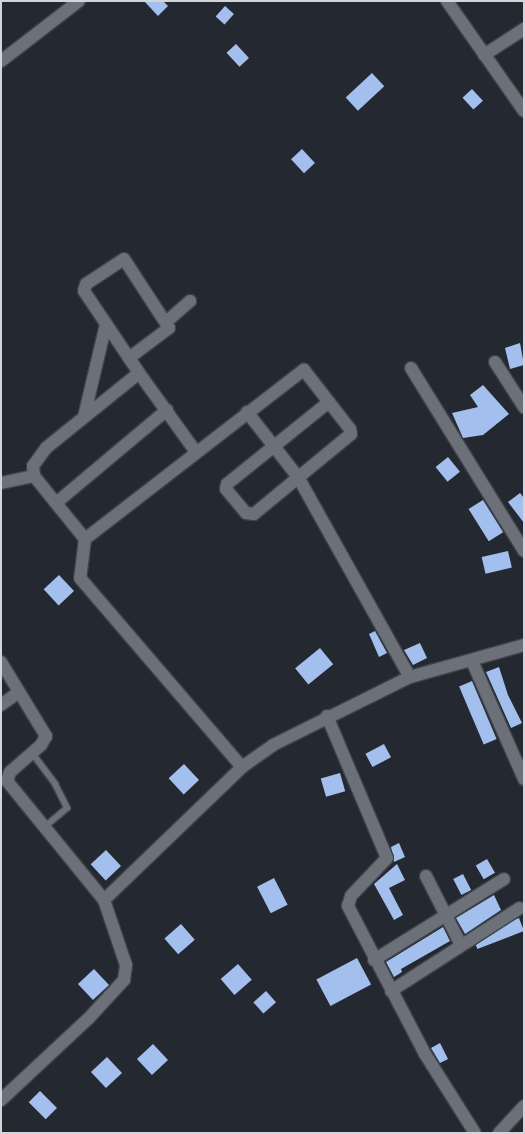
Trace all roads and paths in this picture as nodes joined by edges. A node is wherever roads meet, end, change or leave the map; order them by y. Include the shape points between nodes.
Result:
1 (79, 1) edge
2 (447, 1) edge
3 (524, 29) edge
4 (484, 56) junction
5 (1, 61) edge
6 (524, 111) edge
7 (190, 301) dead end
8 (166, 322) junction
9 (106, 324) junction
10 (129, 358) junction
11 (495, 362) dead end
12 (411, 368) dead end
13 (139, 373) junction
14 (329, 402) junction
15 (524, 407) edge
16 (167, 410) junction
17 (247, 412) junction
18 (84, 417) junction
19 (274, 446) junction
20 (196, 452) junction
21 (34, 476) junction
22 (298, 477) junction
23 (1, 483) edge
24 (56, 503) junction
25 (85, 540) junction
26 (524, 551) edge
27 (524, 645) edge
28 (472, 661) junction
29 (1, 662) edge
30 (410, 678) junction
31 (19, 692) junction
32 (1, 705) edge
33 (328, 716) junction
34 (32, 753) junction
35 (242, 767) junction
36 (524, 779) edge
37 (43, 828) junction
38 (426, 876) dead end
39 (504, 879) dead end
40 (104, 900) junction
41 (520, 908) dead end
42 (447, 915) junction
43 (461, 946) junction
44 (374, 960) junction
45 (391, 991) junction
46 (1, 1100) edge
47 (524, 1106) edge
48 (475, 1133) edge
49 (499, 1133) edge

1 - 5 street
2 - 4 street
3 - 4 street
4 - 6 street
7 - 8 street
8 - 9 street via 124,258 84,287
8 - 10 street via 169,328 166,333
9 - 10 street
9 - 18 street
10 - 13 street
11 - 15 street
12 - 26 street
13 - 16 street
13 - 18 street
14 - 17 street via 304,370
14 - 19 street
14 - 22 street via 351,434
16 - 20 street
16 - 24 street
17 - 19 street
17 - 20 street
18 - 21 street via 46,448 33,466
19 - 22 street
19 - 22 street via 228,481 226,486 231,495 246,513 254,514
20 - 25 street
21 - 23 street
21 - 24 street
22 - 30 street
24 - 25 street
25 - 35 street via 80,578
27 - 28 street
28 - 30 street
28 - 36 street
29 - 31 street
30 - 33 street
31 - 32 street
31 - 34 street via 46,736
33 - 35 street via 273,745
33 - 44 street via 387,858 349,900
34 - 37 lane via 55,784 67,808
34 - 37 street via 6,778
35 - 40 street
37 - 40 street
38 - 42 street
39 - 42 street
40 - 46 street via 126,965 124,980 89,1018
41 - 43 street
42 - 43 street
42 - 44 street
43 - 45 street
44 - 45 street
45 - 48 street via 425,1054
47 - 49 street

